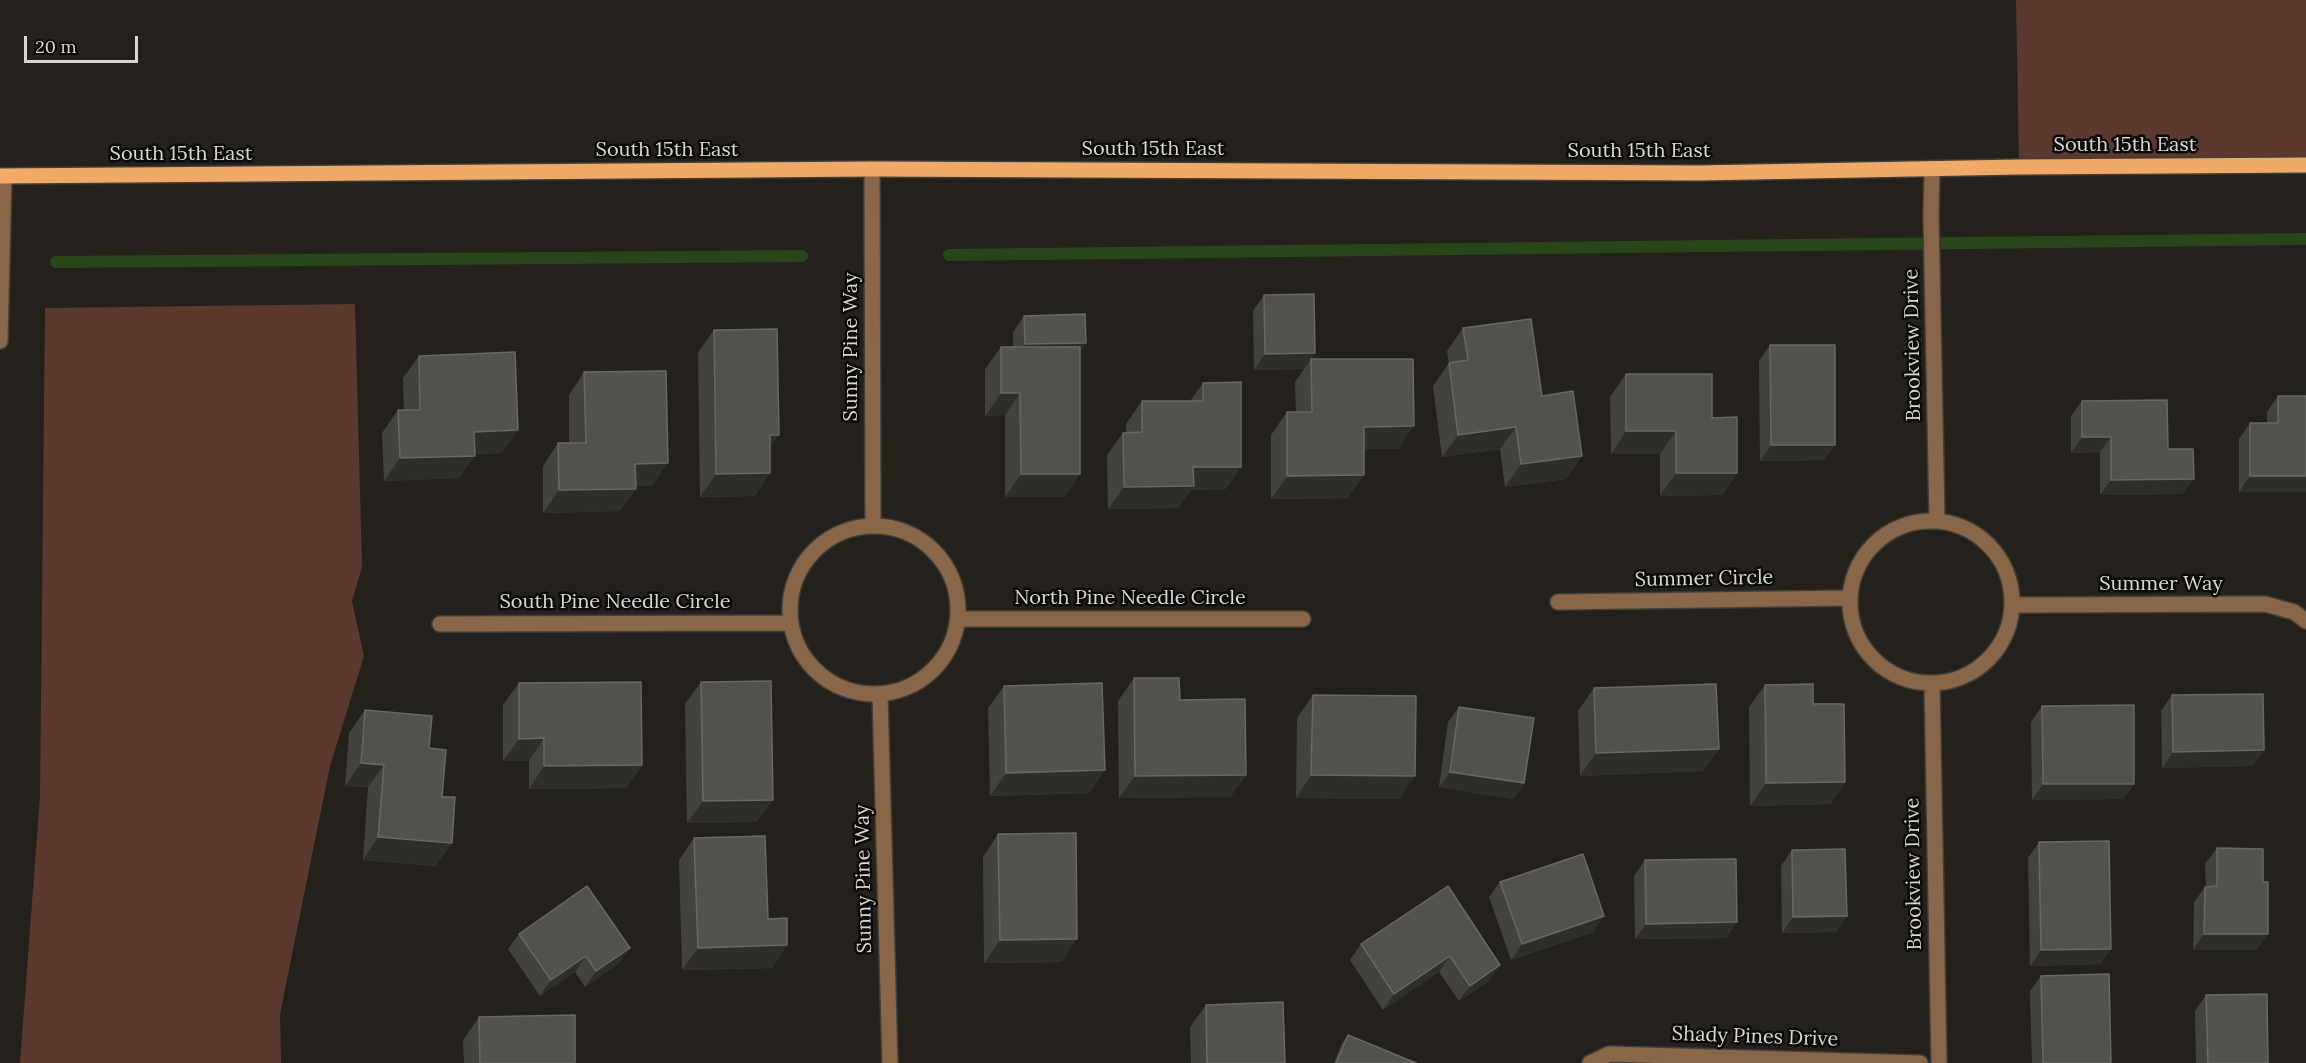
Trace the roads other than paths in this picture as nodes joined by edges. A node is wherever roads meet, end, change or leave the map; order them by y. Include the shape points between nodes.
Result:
1 (2306, 165) edge
2 (872, 169) junction
3 (1932, 169) junction
4 (2, 176) edge
5 (0, 341) edge
6 (1937, 520) junction
7 (873, 525) junction
8 (1849, 598) junction
9 (1558, 602) dead end
10 (2012, 605) junction
11 (958, 619) junction
12 (1303, 619) dead end
13 (2306, 621) edge
14 (791, 623) junction
15 (440, 624) dead end
16 (1932, 684) junction
17 (880, 694) junction
18 (890, 1063) edge
19 (1590, 1063) edge
20 (1920, 1063) edge
21 (1939, 1063) edge

1 - 3 main road, South 15th East
2 - 3 main road, South 15th East via 1700,173
2 - 4 main road, South 15th East
2 - 7 street, Sunny Pine Way
3 - 6 street, Brookview Drive
4 - 5 street
6 - 8 street via 1911,522 1887,533 1868,550 1855,572
6 - 10 street via 1961,526 1983,539 1999,557 2009,580
7 - 11 street via 901,530 926,543 946,564 956,591
7 - 14 street via 844,531 820,545 801,567 792,594
8 - 9 street, Summer Circle
8 - 16 street via 1852,624 1870,655 1905,680
10 - 13 street, Summer Way via 2265,604 2294,612
10 - 16 street via 2008,629 1996,651 1978,669 1956,680
11 - 12 street, North Pine Needle Circle
11 - 17 street via 950,647 933,670 909,687
14 - 15 street, South Pine Needle Circle
14 - 17 street via 799,647 813,668 833,683 856,692
16 - 21 street, Brookview Drive
17 - 18 street, Sunny Pine Way
19 - 20 street, Shady Pines Drive via 1609,1054

